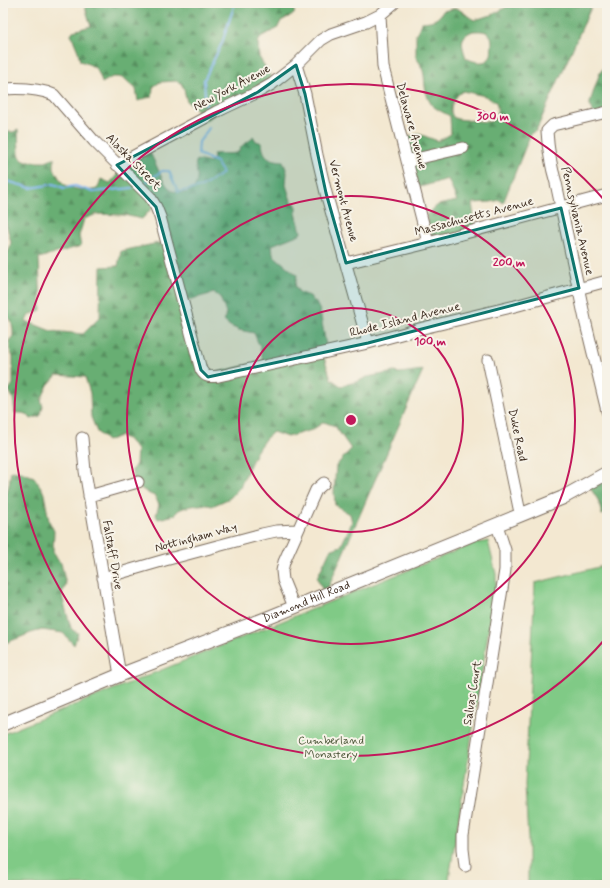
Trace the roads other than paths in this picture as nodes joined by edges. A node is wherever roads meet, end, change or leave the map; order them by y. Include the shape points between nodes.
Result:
1 (394, 3) edge
2 (380, 15) junction
3 (296, 65) junction
4 (3, 89) edge
5 (607, 112) edge
6 (463, 148) dead end
7 (407, 161) junction
8 (117, 165) junction
9 (607, 195) edge
10 (561, 208) junction
11 (428, 243) junction
12 (346, 263) junction
13 (607, 281) edge
14 (579, 288) junction
15 (368, 343) junction
16 (488, 360) dead end
17 (208, 377) joint
18 (607, 411) edge
19 (82, 438) dead end
20 (607, 473) edge
21 (138, 482) dead end
22 (324, 483) dead end
23 (89, 496) junction
24 (523, 514) junction
25 (497, 525) junction
26 (298, 530) junction
27 (103, 578) junction
28 (294, 607) junction
29 (120, 675) junction
30 (3, 724) edge
31 (465, 866) dead end

1 - 2 street, New York Avenue
2 - 3 street, New York Avenue via 331,34 321,40
2 - 7 street, Delaware Avenue via 382,67
3 - 8 street, New York Avenue via 258,92
3 - 12 street, Vermont Avenue via 305,94 326,193
4 - 8 street, Alaska Street via 17,88 54,95
5 - 10 street, Pennsylvania Avenue via 553,125 547,131 551,165
6 - 7 street
7 - 11 street, Delaware Avenue
8 - 17 street, Alaska Street via 156,207 201,370
9 - 10 street, Massachusetts Avenue
10 - 11 street, Massachusetts Avenue
10 - 14 street, Pennsylvania Avenue
11 - 12 street, Massachusetts Avenue
12 - 15 street, Vermont Avenue
13 - 14 street, Rhode Island Avenue
14 - 15 street, Rhode Island Avenue
14 - 18 street, Pennsylvania Avenue
15 - 17 street, Rhode Island Avenue
16 - 24 street, Duke Road via 519,508
19 - 23 street, Falstaff Drive
20 - 24 main road, Diamond Hill Road via 562,498
21 - 23 street
22 - 26 street via 316,490
23 - 27 street, Falstaff Drive
24 - 25 main road, Diamond Hill Road
25 - 28 main road, Diamond Hill Road
25 - 31 street, Salvas Court via 505,550 505,570 464,835
26 - 27 street, Nottingham Way via 262,534
26 - 28 street via 282,571
27 - 29 street, Falstaff Drive
28 - 29 main road, Diamond Hill Road
29 - 30 main road, Diamond Hill Road

